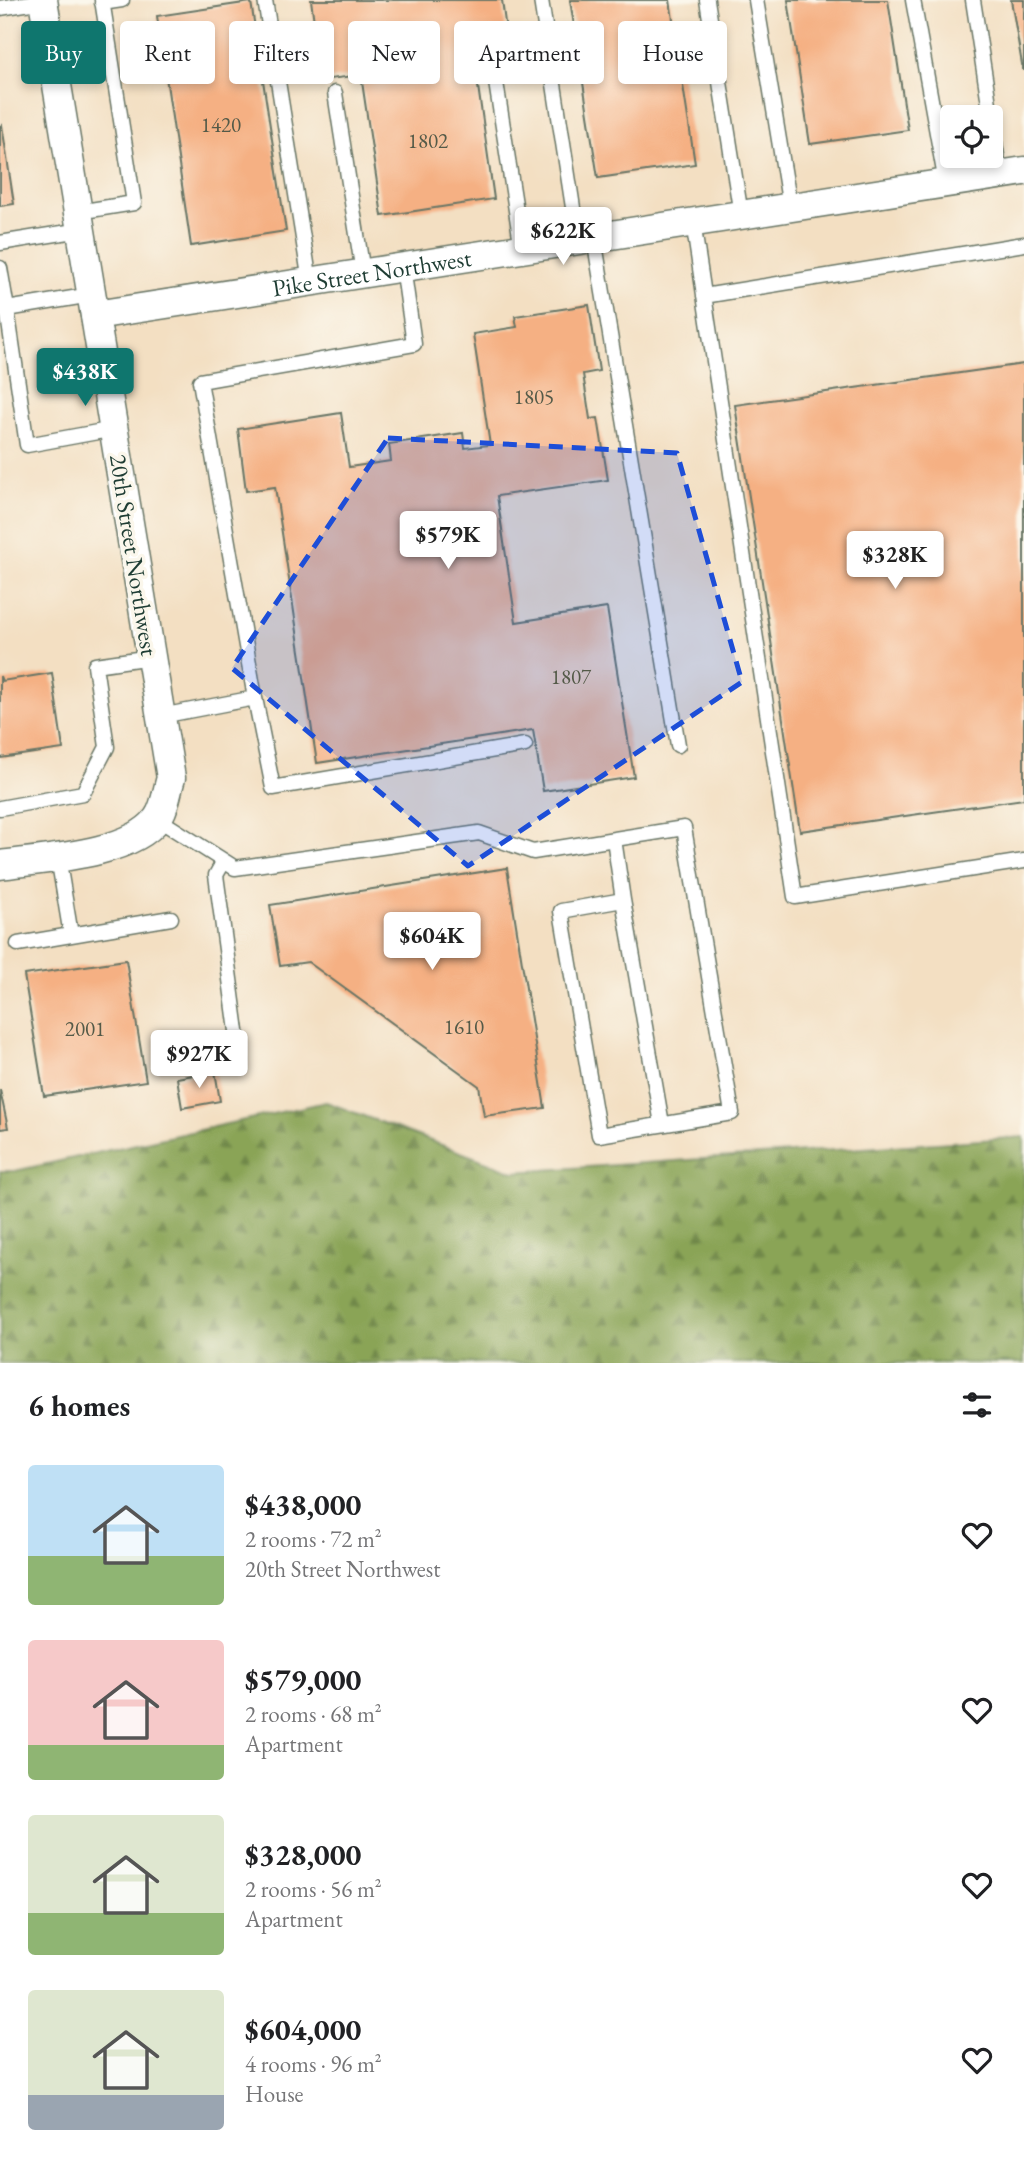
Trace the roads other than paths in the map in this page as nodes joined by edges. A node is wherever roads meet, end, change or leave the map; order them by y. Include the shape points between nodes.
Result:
1 (43, 0) edge
2 (122, 0) edge
3 (265, 0) edge
4 (541, 0) edge
5 (707, 0) edge
6 (756, 0) edge
7 (914, 0) edge
8 (973, 0) edge
9 (102, 2) edge
10 (0, 8) edge
11 (496, 84) edge
12 (335, 93) dead end
13 (1012, 173) edge
14 (946, 183) junction
15 (790, 207) junction
16 (741, 215) junction
17 (79, 221) junction
18 (693, 222) junction
19 (586, 239) junction
20 (0, 243) edge
21 (1024, 244) edge
22 (522, 249) junction
23 (403, 267) junction
24 (0, 268) edge
25 (363, 273) junction
26 (310, 282) junction
27 (704, 296) junction
28 (93, 305) junction
29 (7, 309) junction
30 (114, 429) junction
31 (151, 657) junction
32 (255, 698) junction
33 (161, 716) junction
34 (525, 745) dead end
35 (678, 745) dead end
36 (0, 808) edge
37 (158, 819) junction
38 (614, 839) junction
39 (58, 857) junction
40 (224, 861) junction
41 (1024, 861) edge
42 (0, 865) edge
43 (623, 900) junction
44 (172, 918) dead end
45 (71, 935) junction
46 (18, 943) dead end
47 (241, 1060) dead end
48 (662, 1124) junction

1 - 10 lane
1 - 17 street, 20th Street Northwest
2 - 9 lane
3 - 26 lane
4 - 19 lane
5 - 16 lane
6 - 15 lane
7 - 14 lane
8 - 13 lane
9 - 17 lane via 134,203
11 - 22 lane
12 - 25 lane
13 - 14 street, Pike Street Northwest
14 - 15 street, Pike Street Northwest
15 - 16 street, Pike Street Northwest
16 - 18 street, Pike Street Northwest
17 - 20 lane
17 - 28 street, 20th Street Northwest
18 - 19 street, Pike Street Northwest
18 - 27 lane
19 - 22 street, Pike Street Northwest
19 - 35 lane
21 - 27 lane
22 - 23 street, Pike Street Northwest
23 - 25 street, Pike Street Northwest
23 - 32 lane via 414,344 200,381
24 - 29 lane
25 - 26 street, Pike Street Northwest
26 - 28 street, Pike Street Northwest
27 - 41 lane via 796,897
28 - 29 lane
28 - 30 street, 20th Street Northwest
29 - 30 lane via 27,445
30 - 31 street, 20th Street Northwest
31 - 33 street, 20th Street Northwest
31 - 36 lane via 95,665 107,747 83,793
32 - 33 lane
32 - 34 lane via 273,788
33 - 37 street, 20th Street Northwest via 171,778
37 - 39 street via 111,848
37 - 40 lane
38 - 40 lane via 533,852 479,833 235,868
38 - 43 lane
38 - 48 lane via 684,828 732,1113
39 - 42 street
39 - 45 lane
40 - 47 lane via 216,875
43 - 48 lane
43 - 48 lane via 561,911 599,1135
44 - 45 lane
45 - 46 lane

